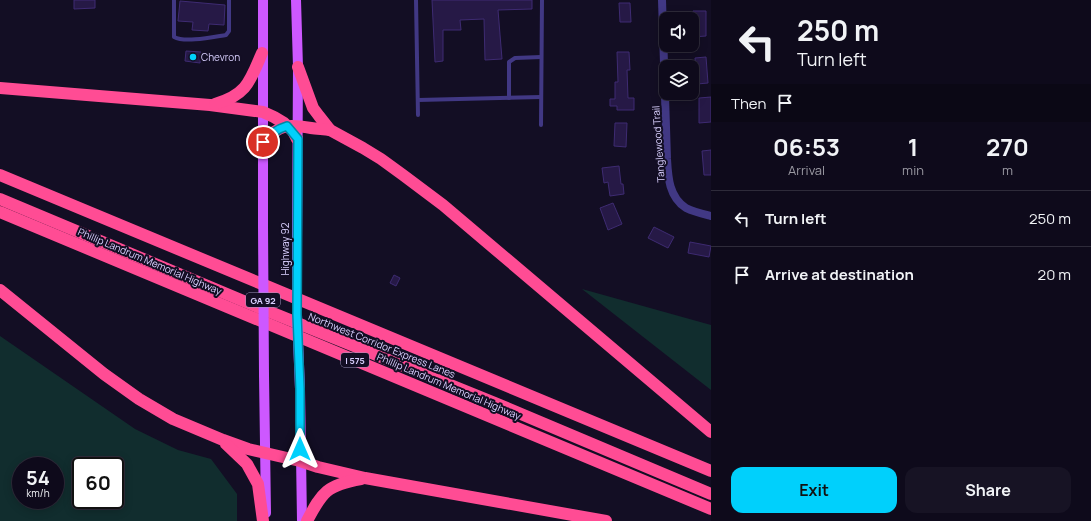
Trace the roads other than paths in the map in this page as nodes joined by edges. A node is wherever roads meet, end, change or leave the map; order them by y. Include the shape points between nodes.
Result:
1 (174, 0) edge
2 (229, 0) edge
3 (263, 0) edge
4 (296, 0) edge
5 (416, 0) edge
6 (542, 0) edge
7 (662, 0) edge
8 (262, 54) junction
9 (541, 57) junction
10 (298, 67) junction
11 (0, 88) edge
12 (541, 97) junction
13 (509, 98) junction
14 (418, 100) junction
15 (210, 105) junction
16 (263, 112) junction
17 (418, 115) dead end
18 (542, 125) dead end
19 (292, 126) junction
20 (330, 130) junction
21 (298, 139) joint
22 (263, 142) junction
23 (0, 175) edge
24 (0, 199) edge
25 (0, 212) edge
26 (711, 216) edge
27 (0, 290) edge
28 (711, 432) edge
29 (223, 440) junction
30 (265, 452) junction
31 (300, 461) junction
32 (711, 472) edge
33 (366, 478) junction
34 (711, 494) edge
35 (711, 509) edge
36 (263, 521) edge
37 (267, 521) edge
38 (302, 521) edge
39 (307, 521) edge
40 (606, 521) edge

1 - 2 lane via 174,37 185,40 226,35 229,31
3 - 8 main road, GA 92
4 - 10 main road
5 - 14 lane
6 - 9 lane
7 - 26 street, Tanglewood Trail via 670,183 679,202 687,208
8 - 15 highway via 246,86 240,92 226,101
8 - 16 main road, GA 92
9 - 12 lane
9 - 13 lane via 515,58 509,62
10 - 19 main road
10 - 20 highway via 318,116
11 - 15 highway
12 - 13 lane
12 - 18 lane
13 - 14 lane
14 - 17 lane
15 - 16 highway
16 - 19 highway
16 - 22 main road, GA 92
19 - 20 highway
19 - 21 highway
19 - 22 highway via 279,129
20 - 28 highway via 381,159 438,201
21 - 31 main road, Highway 92, bridge via 297,314
22 - 30 main road, GA 92, bridge
23 - 32 highway
24 - 34 highway, Northwest Corridor Express Lanes
25 - 35 highway, Phillip Landrum Memorial Highway / I 575
27 - 29 highway via 127,391 173,419
29 - 30 highway
29 - 36 highway via 243,460 258,484
30 - 31 highway
30 - 37 main road, GA 92
31 - 33 highway
31 - 38 main road, Highway 92
33 - 39 highway via 344,482 328,490 318,501
33 - 40 highway

